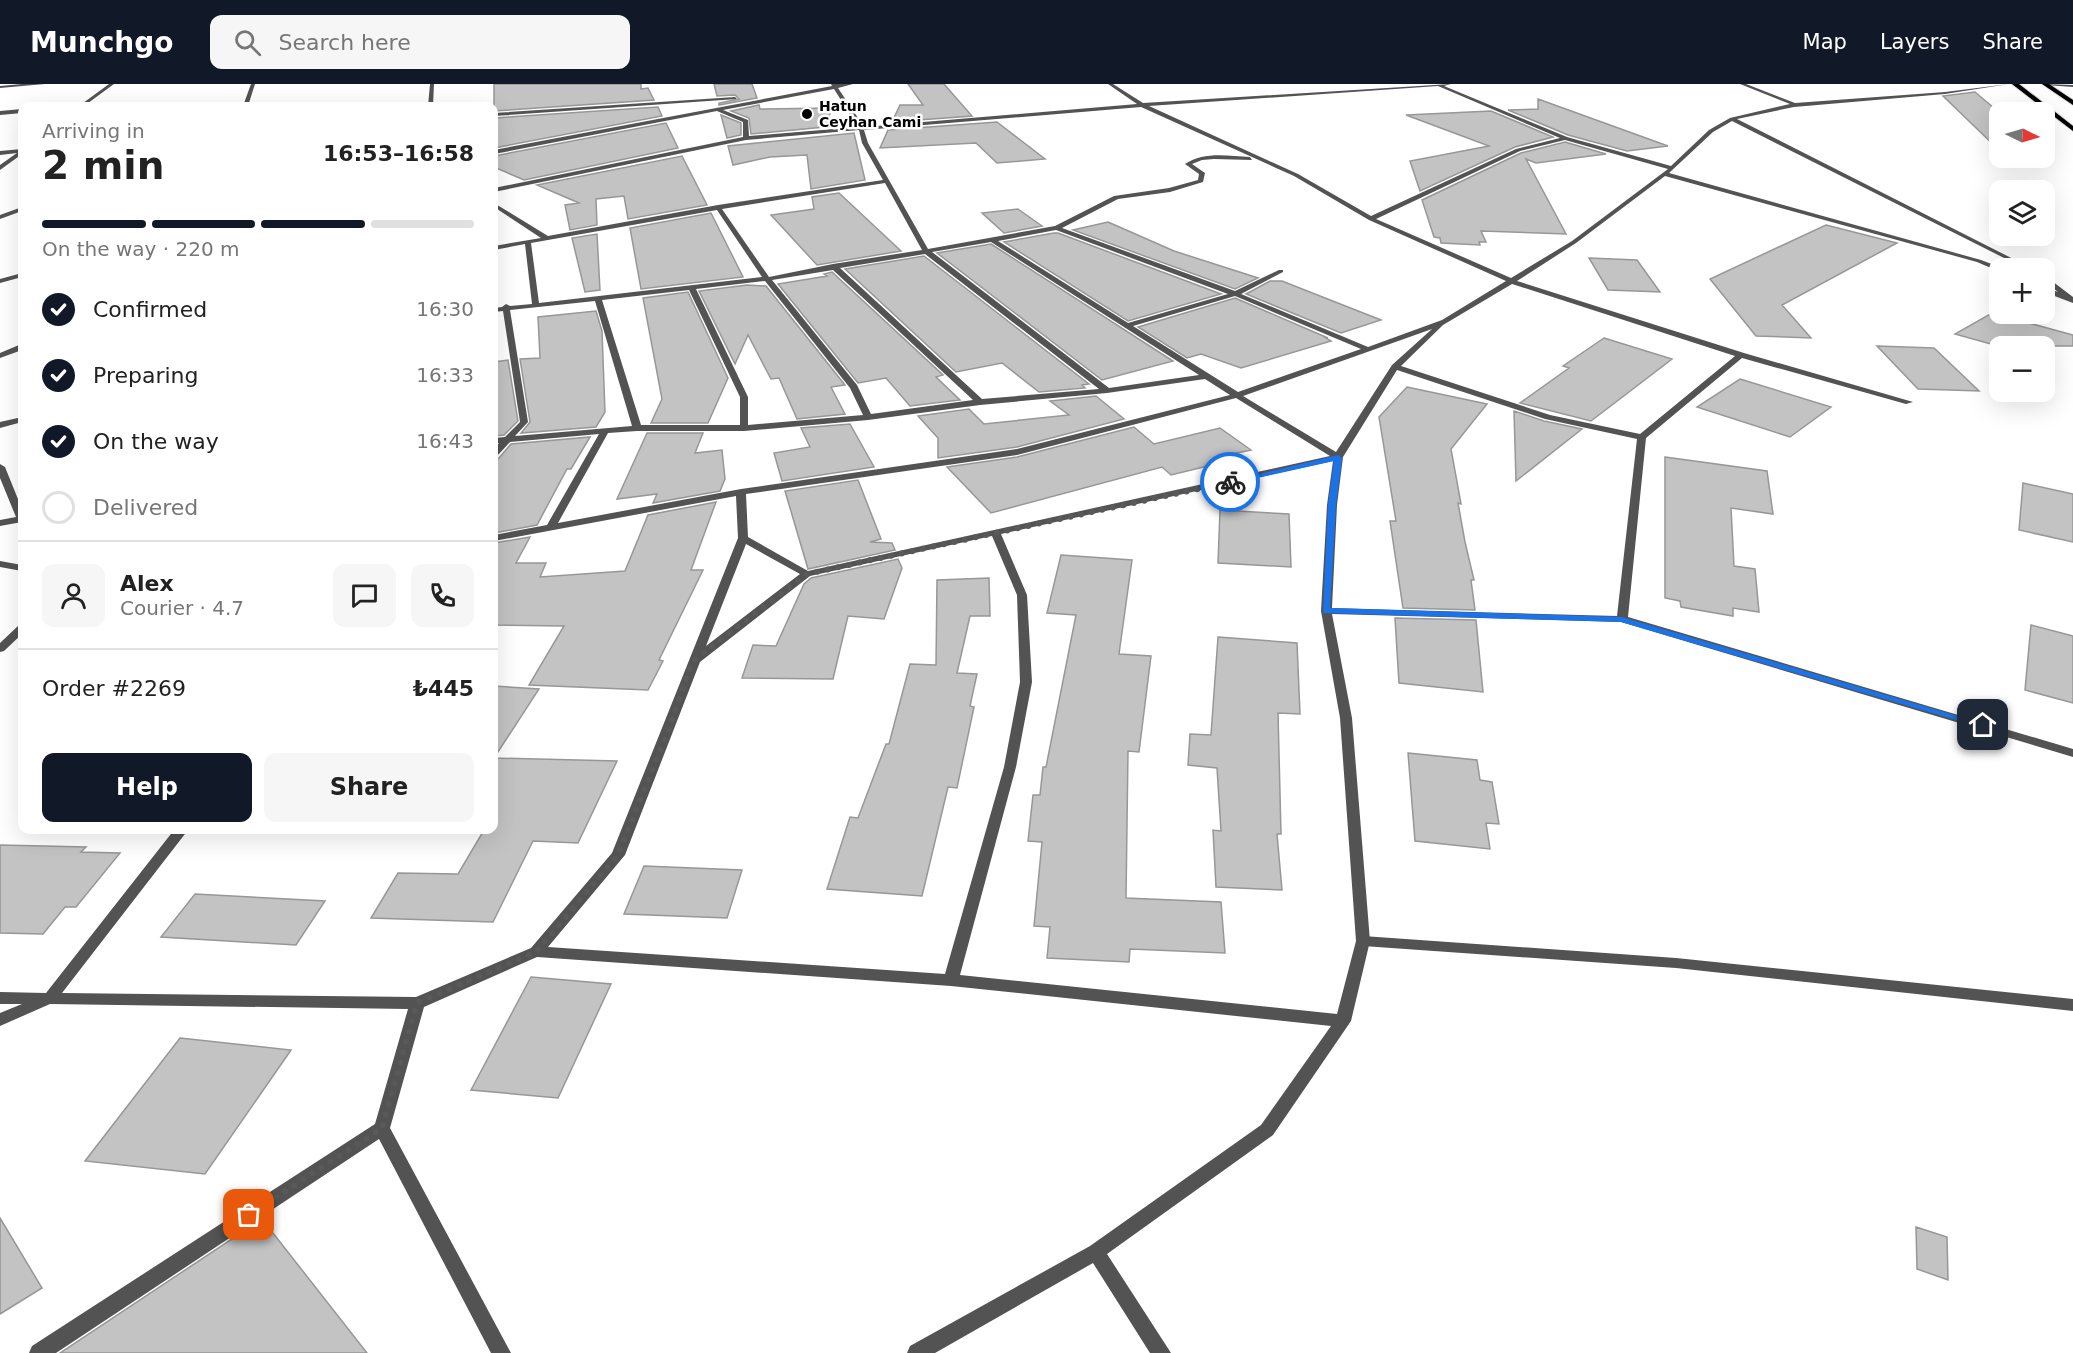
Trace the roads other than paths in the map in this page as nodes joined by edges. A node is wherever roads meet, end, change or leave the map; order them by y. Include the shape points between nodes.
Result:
1 (43, 84) edge
2 (112, 84) edge
3 (253, 84) edge
4 (432, 84) edge
5 (851, 84) edge
6 (1110, 84) edge
7 (1342, 84) edge
8 (1437, 84) edge
9 (1449, 84) edge
10 (1743, 84) edge
11 (2007, 84) edge
12 (2015, 84) edge
13 (2045, 84) edge
14 (834, 86) edge
15 (2073, 86) edge
16 (0, 87) edge
17 (1355, 90) junction
18 (792, 94) junction
19 (696, 101) junction
20 (87, 102) edge
21 (246, 102) edge
22 (431, 102) edge
23 (2073, 103) edge
24 (1142, 105) junction
25 (1794, 105) junction
26 (716, 109) junction
27 (18, 111) edge
28 (0, 113) edge
29 (498, 115) edge
30 (1732, 119) junction
31 (861, 127) junction
32 (2073, 129) edge
33 (746, 138) junction
34 (1565, 138) junction
35 (18, 151) edge
36 (498, 151) edge
37 (0, 153) edge
38 (18, 154) edge
39 (1260, 159) junction
40 (0, 168) edge
41 (1672, 168) junction
42 (1664, 174) junction
43 (886, 181) junction
44 (498, 189) edge
45 (0, 207) edge
46 (18, 207) edge
47 (718, 207) junction
48 (498, 208) edge
49 (18, 209) edge
50 (0, 217) edge
51 (1371, 219) junction
52 (1057, 228) junction
53 (546, 238) junction
54 (992, 240) junction
55 (528, 242) junction
56 (498, 247) edge
57 (926, 251) junction
58 (2008, 258) edge
59 (1989, 265) edge
60 (833, 266) junction
61 (1281, 270) dead end
62 (18, 276) edge
63 (767, 279) junction
64 (0, 281) edge
65 (1511, 281) junction
66 (2055, 286) edge
67 (692, 288) junction
68 (1235, 294) junction
69 (2055, 294) edge
70 (598, 297) junction
71 (2073, 301) edge
72 (535, 303) junction
73 (506, 306) junction
74 (498, 309) edge
75 (1445, 322) junction
76 (1130, 325) junction
77 (1365, 348) junction
78 (18, 349) edge
79 (0, 356) edge
80 (1741, 356) junction
81 (1395, 366) junction
82 (1206, 376) junction
83 (1107, 391) junction
84 (1235, 396) junction
85 (980, 402) junction
86 (1909, 402) dead end
87 (868, 417) junction
88 (18, 421) edge
89 (0, 425) edge
90 (637, 428) junction
91 (744, 428) junction
92 (605, 430) junction
93 (1642, 437) junction
94 (509, 439) junction
95 (498, 440) edge
96 (498, 450) edge
97 (1338, 458) junction
98 (0, 467) edge
99 (741, 492) junction
100 (18, 510) edge
101 (18, 520) edge
102 (0, 523) edge
103 (552, 525) junction
104 (996, 534) junction
105 (498, 537) edge
106 (743, 538) junction
107 (0, 564) edge
108 (18, 567) edge
109 (807, 574) junction
110 (1326, 611) junction
111 (1622, 619) junction
112 (18, 632) edge
113 (0, 649) edge
114 (692, 662) junction
115 (2073, 753) edge
116 (178, 834) edge
117 (1363, 941) junction
118 (536, 952) junction
119 (951, 980) junction
120 (0, 998) edge
121 (50, 998) junction
122 (417, 1003) junction
123 (2073, 1005) edge
124 (0, 1020) edge
125 (1343, 1021) junction
126 (382, 1128) junction
127 (1096, 1252) junction
128 (39, 1353) edge
129 (501, 1353) edge
130 (917, 1353) edge
131 (1161, 1353) edge

1 - 16 street
2 - 20 street
3 - 21 street
4 - 22 street
5 - 14 street
6 - 24 street
7 - 17 street
8 - 9 street
8 - 17 street
8 - 34 street
10 - 25 street
11 - 25 street
12 - 32 main road
13 - 15 street
13 - 23 main road
14 - 18 street
14 - 31 street
17 - 24 street
18 - 19 street
18 - 26 street
19 - 26 street
19 - 29 street
24 - 31 street
24 - 39 street
25 - 30 street
26 - 33 street via 746,121
26 - 36 street
27 - 28 street
30 - 41 street via 1711,131
30 - 58 street
31 - 33 street
31 - 43 street
33 - 44 street
34 - 41 street
34 - 51 street via 1518,150
35 - 37 street
38 - 40 street
39 - 51 street via 1296,175
39 - 52 street via 1201,158 1188,164 1202,173 1201,181 1170,190 1116,197
41 - 42 street
42 - 59 street
42 - 65 street via 1574,242
43 - 47 street
43 - 57 street
45 - 46 street
47 - 53 street
47 - 63 street
48 - 53 street
49 - 50 street
51 - 65 street
52 - 54 street
52 - 68 street
53 - 55 street
54 - 57 street
54 - 76 street
55 - 56 street
55 - 72 street
57 - 60 street
57 - 83 street
60 - 63 street
60 - 85 street
61 - 68 street
62 - 64 street
63 - 67 street
63 - 87 street via 854,387
65 - 75 street
65 - 80 street
66 - 71 street
67 - 70 street
67 - 91 street via 744,397
68 - 76 street
68 - 77 street
69 - 71 street
70 - 72 street
70 - 90 street
72 - 73 street
73 - 74 street
73 - 94 street via 524,422
75 - 77 street
75 - 81 street
76 - 82 street
77 - 84 street
78 - 79 street
80 - 86 street
80 - 93 street
81 - 93 street via 1548,417
81 - 97 street
82 - 83 street
82 - 84 street
83 - 85 street
84 - 97 street
84 - 99 street via 1017,452
85 - 87 street
87 - 91 street
88 - 89 street
90 - 91 street
90 - 92 street
92 - 94 street
92 - 103 street
93 - 111 street
94 - 95 street
94 - 96 street
97 - 104 street
97 - 110 street
98 - 100 street
99 - 103 street
99 - 106 street
101 - 102 street
103 - 105 street
104 - 109 street
104 - 119 street via 1022,595 1026,682 1010,767
106 - 109 street
106 - 114 street
107 - 108 street
109 - 114 street
110 - 111 street
110 - 117 street via 1346,718
111 - 115 street
112 - 113 street
114 - 118 street via 618,855
116 - 121 street
117 - 123 street via 1676,963
117 - 125 street
118 - 119 street
118 - 122 street
119 - 125 street
120 - 121 street
121 - 122 street
121 - 124 street
122 - 126 street
125 - 127 street via 1267,1130
126 - 128 street
126 - 129 street
127 - 130 street
127 - 131 street

